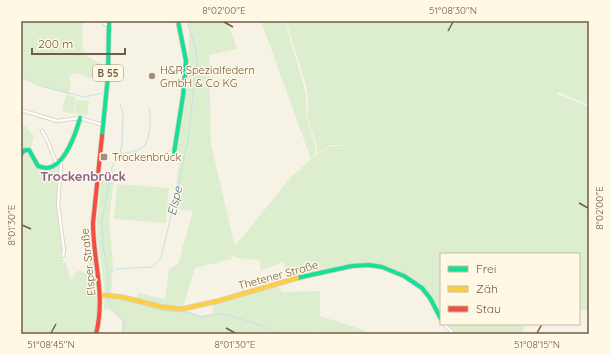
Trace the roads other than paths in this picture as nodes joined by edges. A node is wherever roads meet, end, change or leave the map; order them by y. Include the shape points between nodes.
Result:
1 (104, 21) edge
2 (109, 21) edge
3 (178, 21) edge
4 (109, 26) junction
5 (21, 110) edge
6 (80, 118) junction
7 (104, 125) junction
8 (42, 131) dead end
9 (174, 153) dead end
10 (21, 154) edge
11 (59, 162) junction
12 (63, 256) dead end
13 (103, 295) junction
14 (440, 317) edge
15 (445, 325) edge
16 (96, 334) edge
17 (454, 334) edge

1 - 4 street
2 - 4 street, Elsper Straße / B 55
3 - 9 street via 186,62
4 - 7 street, Elsper Straße / B 55
5 - 6 street via 57,121
6 - 7 street
6 - 11 street via 66,154
7 - 13 street, Elsper Straße / B 55 via 92,230
8 - 11 street via 53,157
10 - 11 street via 29,150 35,162 42,167 48,168
11 - 12 street via 62,164 58,204
13 - 14 street, Thetener Straße via 182,309 304,276 357,265 370,265 388,269 421,287
13 - 16 street, Elsper Straße / B 55
15 - 17 street

